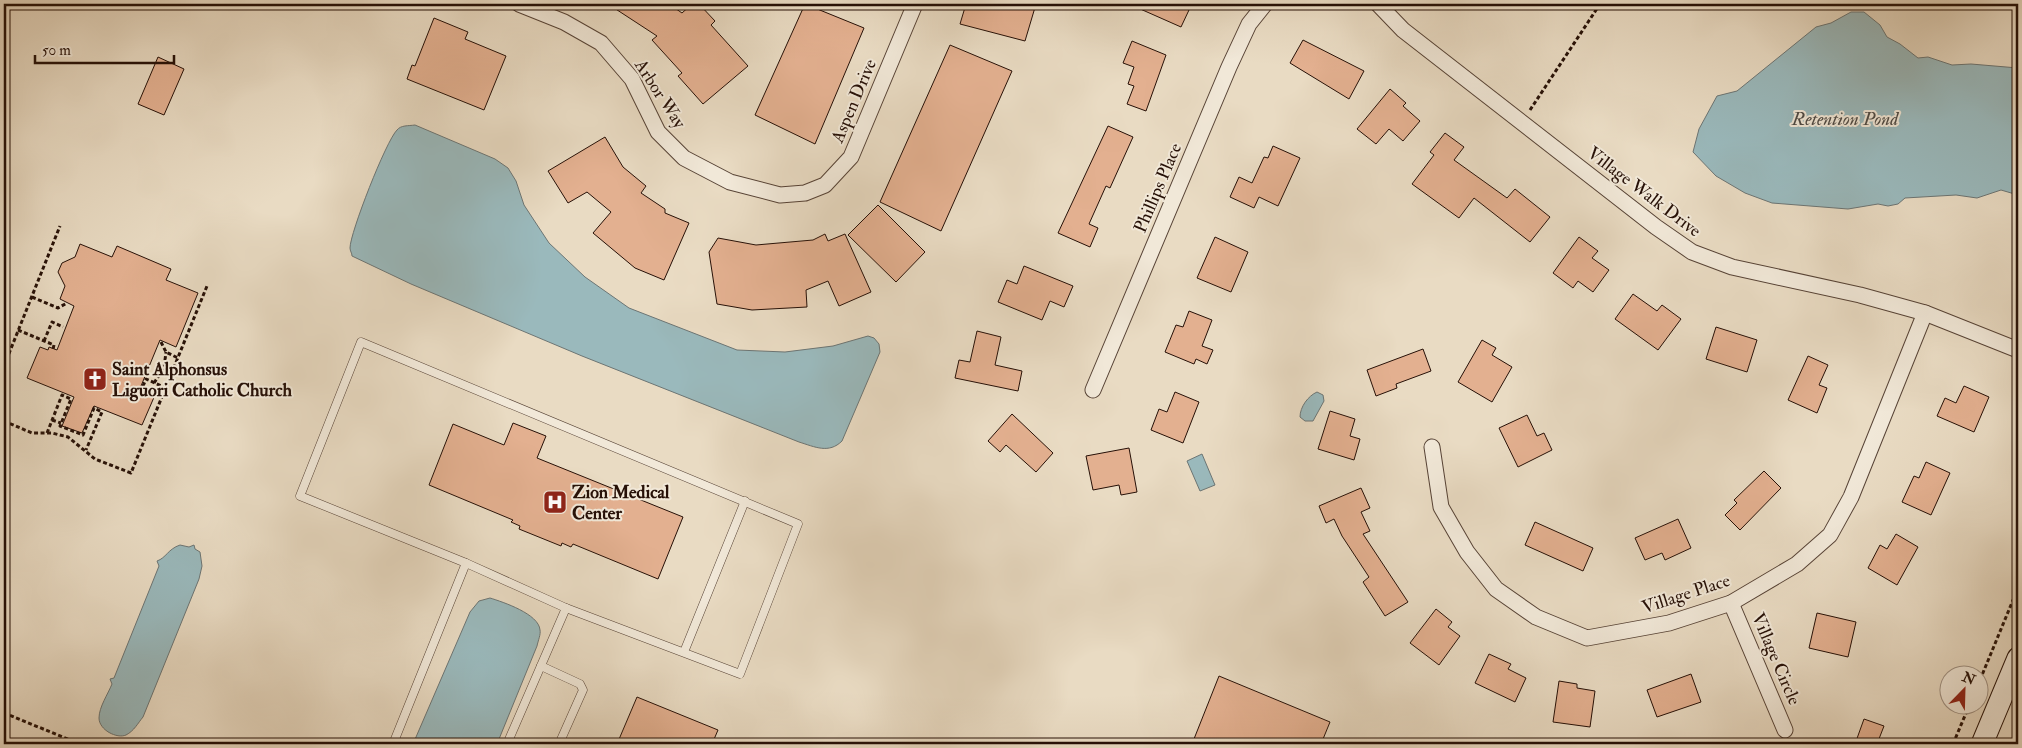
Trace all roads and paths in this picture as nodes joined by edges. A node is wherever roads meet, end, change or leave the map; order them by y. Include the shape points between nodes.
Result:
1 (519, 4) edge
2 (915, 4) edge
3 (1265, 4) edge
4 (1378, 4) edge
5 (1600, 4) edge
6 (1522, 123) junction
7 (805, 193) joint
8 (60, 226) dead end
9 (207, 286) dead end
10 (32, 297) junction
11 (68, 303) dead end
12 (1925, 313) junction
13 (63, 327) dead end
14 (18, 330) junction
15 (44, 341) junction
16 (161, 342) dead end
17 (53, 349) dead end
18 (2018, 350) edge
19 (166, 352) junction
20 (178, 358) junction
21 (4, 366) edge
22 (154, 383) junction
23 (143, 386) dead end
24 (166, 388) junction
25 (1093, 390) dead end
26 (52, 420) junction
27 (4, 421) edge
28 (61, 423) junction
29 (71, 430) junction
30 (84, 432) junction
31 (47, 433) junction
32 (92, 436) junction
33 (68, 437) junction
34 (1432, 447) dead end
35 (86, 450) junction
36 (745, 501) junction
37 (466, 563) junction
38 (2018, 588) edge
39 (1732, 602) junction
40 (566, 608) junction
41 (684, 652) junction
42 (2018, 658) edge
43 (541, 666) junction
44 (1986, 666) edge
45 (4, 713) edge
46 (1965, 716) edge
47 (1785, 730) dead end
48 (80, 744) edge
49 (393, 744) edge
50 (507, 744) edge
51 (559, 744) edge
52 (1953, 744) edge
53 (1982, 744) edge

1 - 7 street, Arbor Way via 564,22 601,43 632,79 658,132 684,158 730,182 780,195
2 - 7 street, Aspen Drive via 852,157 825,185
3 - 25 street, Phillips Place via 1249,24 1229,67
4 - 6 street, Village Walk Drive via 1403,30
5 - 6 path
6 - 12 street, Village Walk Drive via 1692,252 1732,267
8 - 10 path
9 - 20 path
10 - 11 path via 58,308
10 - 14 path
12 - 18 street, Village Walk Drive
12 - 39 street, Village Place via 1851,497 1830,535 1797,564
13 - 15 path via 52,322
14 - 15 path
14 - 21 path
15 - 17 path via 54,345
16 - 19 path
19 - 20 path
19 - 22 path via 164,368
20 - 24 path
22 - 23 path via 146,379
22 - 24 path
24 - 35 path via 131,473 95,459
26 - 28 path
26 - 28 path via 62,395 71,399
26 - 31 path
27 - 31 path via 32,433
28 - 29 path via 60,426
29 - 30 path via 82,435
29 - 33 path
30 - 32 path
30 - 32 path via 94,408 102,412
31 - 33 path
32 - 35 path
33 - 35 path
34 - 39 street, Village Place via 1442,506 1467,552 1496,589 1536,617 1588,638 1669,623
36 - 37 lane via 361,342 300,496
36 - 41 lane
36 - 41 lane via 798,524 740,674
37 - 40 lane
37 - 49 lane
38 - 44 path
39 - 47 street, Village Circle
40 - 41 lane
40 - 43 lane
42 - 53 main road
43 - 50 lane
43 - 51 lane via 580,684 583,690
45 - 48 path
46 - 52 path

